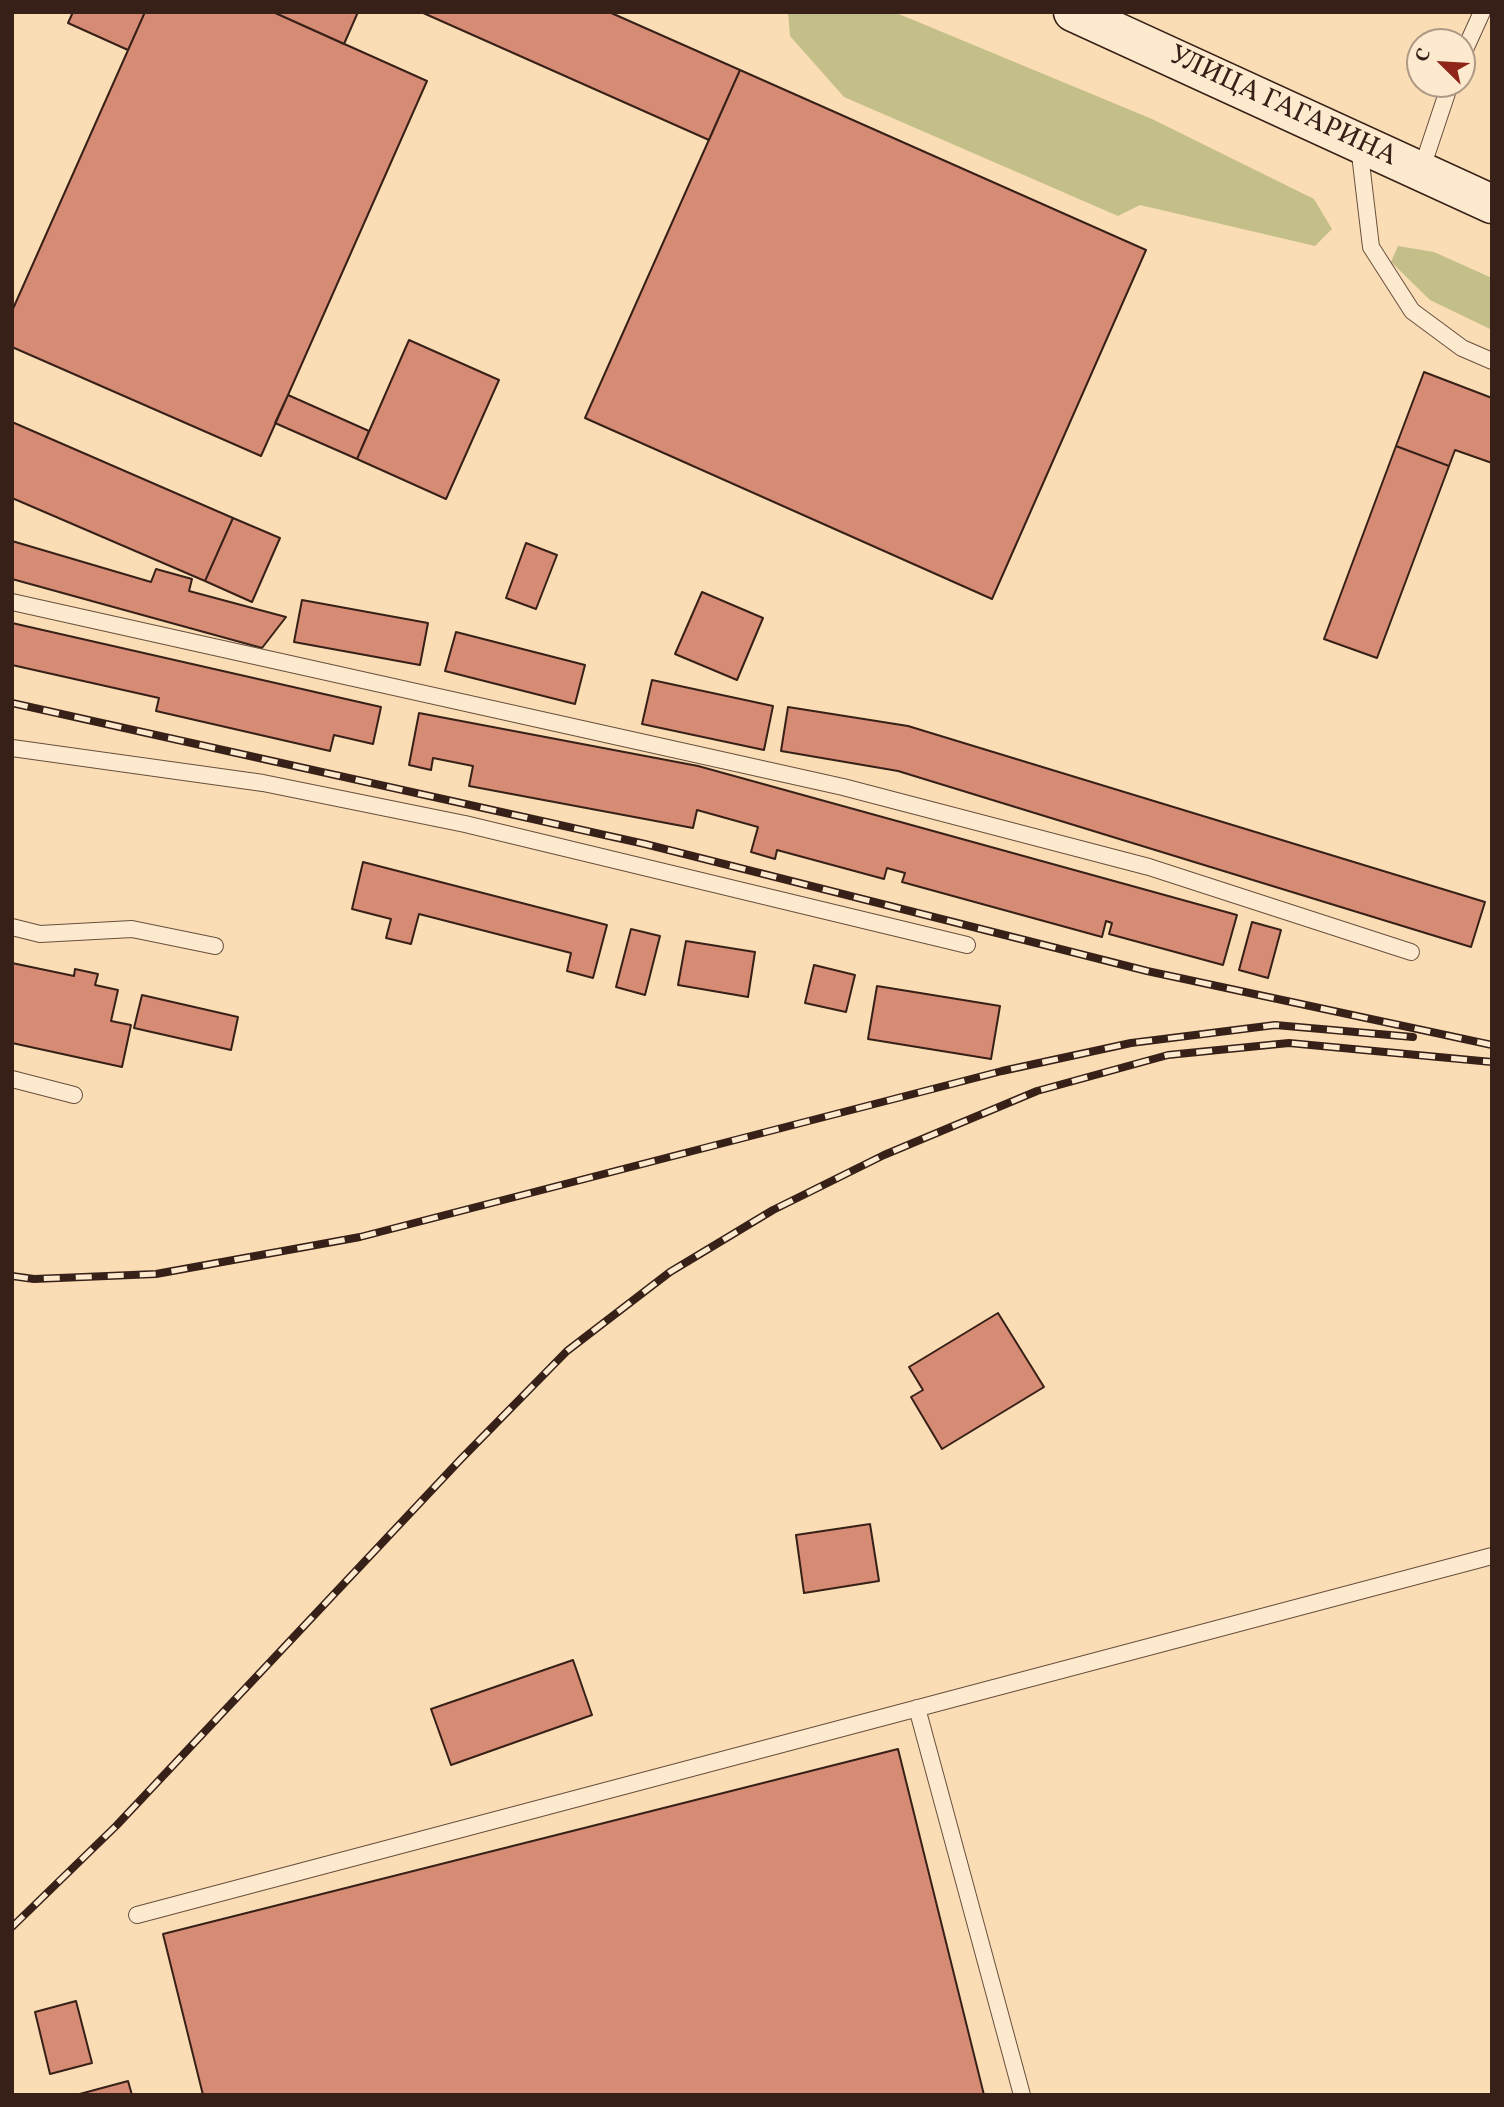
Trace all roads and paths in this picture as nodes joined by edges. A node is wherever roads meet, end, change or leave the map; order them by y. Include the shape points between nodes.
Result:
1 (1073, 12) edge
2 (1482, 12) edge
3 (1475, 28) edge
4 (1445, 98) edge
5 (1359, 143) junction
6 (1421, 172) junction
7 (1492, 204) edge
8 (1492, 361) edge
9 (12, 602) edge
10 (12, 748) edge
11 (12, 927) edge
12 (967, 945) dead end
13 (215, 946) dead end
14 (1411, 952) dead end
15 (12, 1079) edge
16 (74, 1095) dead end
17 (1492, 1556) edge
18 (917, 1708) junction
19 (136, 1915) dead end
20 (1022, 2095) edge

1 - 5 main road, УЛИЦА ГАГАРИНА
2 - 3 lane
4 - 6 lane
5 - 6 main road, УЛИЦА ГАГАРИНА
5 - 8 lane via 1371,247 1412,311 1462,348
6 - 7 main road, УЛИЦА ГАГАРИНА
9 - 14 lane via 842,787 1149,867
10 - 12 lane via 263,783 452,822
11 - 13 lane via 40,934 132,929
15 - 16 lane
17 - 18 lane
18 - 19 lane
18 - 20 lane

